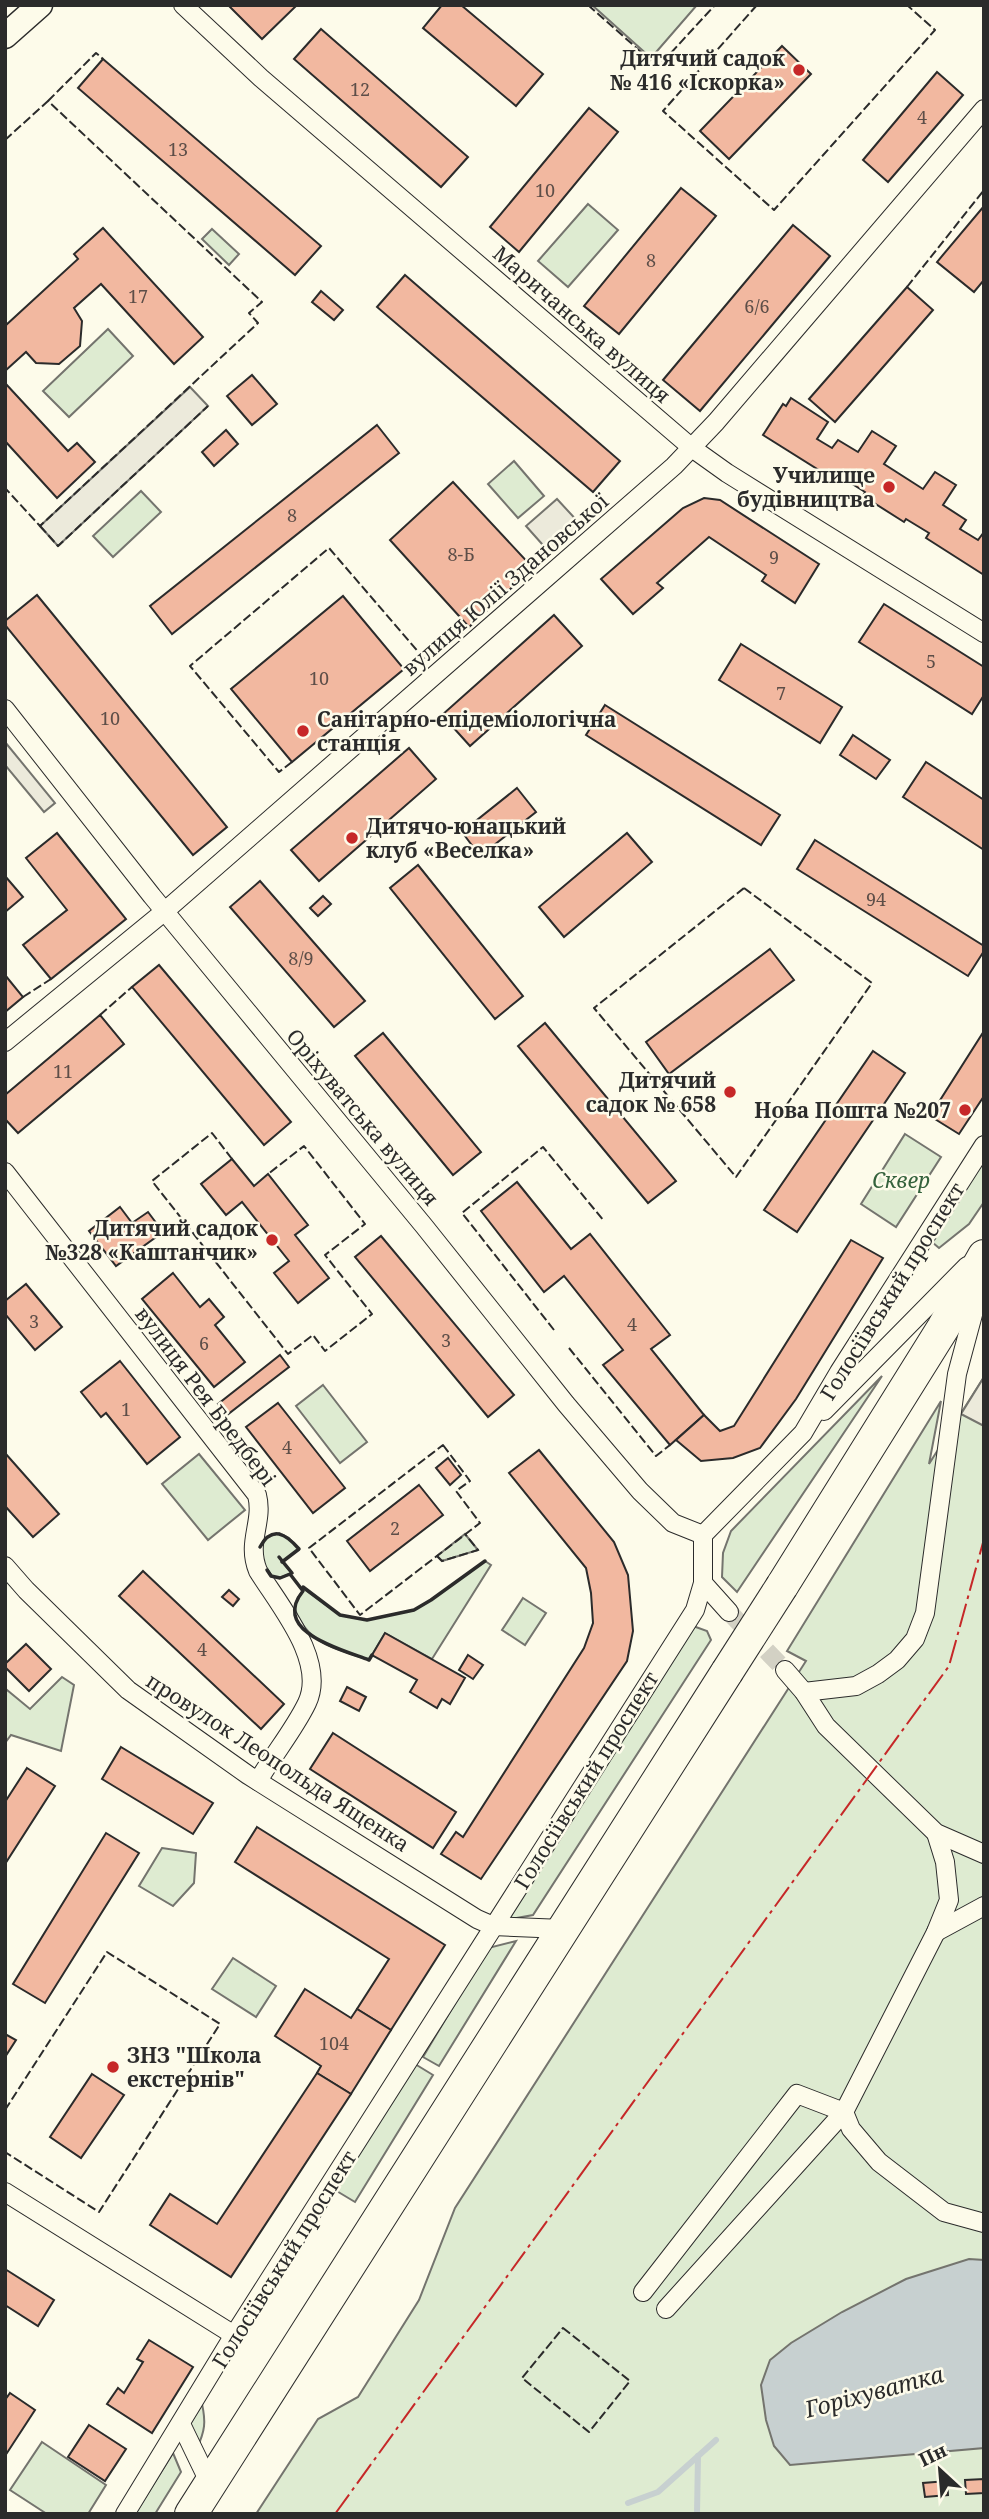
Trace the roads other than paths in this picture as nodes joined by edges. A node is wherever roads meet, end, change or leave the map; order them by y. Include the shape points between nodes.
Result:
1 (40, 5) edge
2 (183, 5) edge
3 (5, 36) edge
4 (984, 109) edge
5 (692, 448) junction
6 (984, 633) edge
7 (5, 709) edge
8 (165, 911) junction
9 (5, 1042) edge
10 (984, 1146) edge
11 (5, 1172) edge
12 (984, 1249) edge
13 (984, 1256) edge
14 (984, 1274) edge
15 (803, 1433) junction
16 (702, 1535) junction
17 (5, 1566) edge
18 (703, 1583) junction
19 (729, 1612) tunnel mouth
20 (785, 1670) tunnel mouth
21 (804, 1692) junction
22 (258, 1781) junction
23 (936, 1832) junction
24 (984, 1854) edge
25 (984, 1906) edge
26 (493, 1926) junction
27 (563, 1929) junction
28 (936, 1932) junction
29 (844, 2112) junction
30 (5, 2192) edge
31 (984, 2223) edge
32 (643, 2292) dead end
33 (666, 2309) dead end
34 (234, 2335) junction
35 (181, 2424) junction
36 (209, 2484) junction
37 (125, 2514) edge
38 (191, 2514) edge

1 - 3 main road
2 - 5 street, Маричанська вулиця via 261,78
4 - 5 street, вулиця Юлії Здановської
5 - 6 street, Маричанська вулиця
5 - 8 street, вулиця Юлії Здановської
7 - 8 street, Оріхуватська вулиця
8 - 9 street, вулиця Юлії Здановської
8 - 16 street, Оріхуватська вулиця via 640,1491 673,1523
10 - 15 street, Голосіївський проспект
11 - 22 street, вулиця Рея Бредбері via 257,1495 260,1505 253,1559 301,1640 312,1669 309,1701
12 - 15 street
13 - 27 highway, bridge via 782,1586
14 - 21 street via 957,1374 925,1613 915,1639 897,1660 856,1686
15 - 16 street, Голосіївський проспект
16 - 18 street, Голосіївський проспект
17 - 22 street, провулок Леопольда Ященка via 128,1690
18 - 19 street
18 - 26 street, Голосіївський проспект via 695,1609
20 - 21 street
21 - 23 street via 826,1726
22 - 26 street, провулок Леопольда Ященка
23 - 24 street
23 - 28 street via 949,1900
25 - 28 street
26 - 27 street, провулок Леопольда Ященка
26 - 34 street, Голосіївський проспект
27 - 36 highway
28 - 29 street
29 - 31 street via 851,2129 879,2162 944,2212
29 - 32 street via 797,2094
29 - 33 street
30 - 34 street
34 - 35 street, Голосіївський проспект
35 - 36 street
35 - 37 street, Голосіївський проспект
36 - 38 highway

